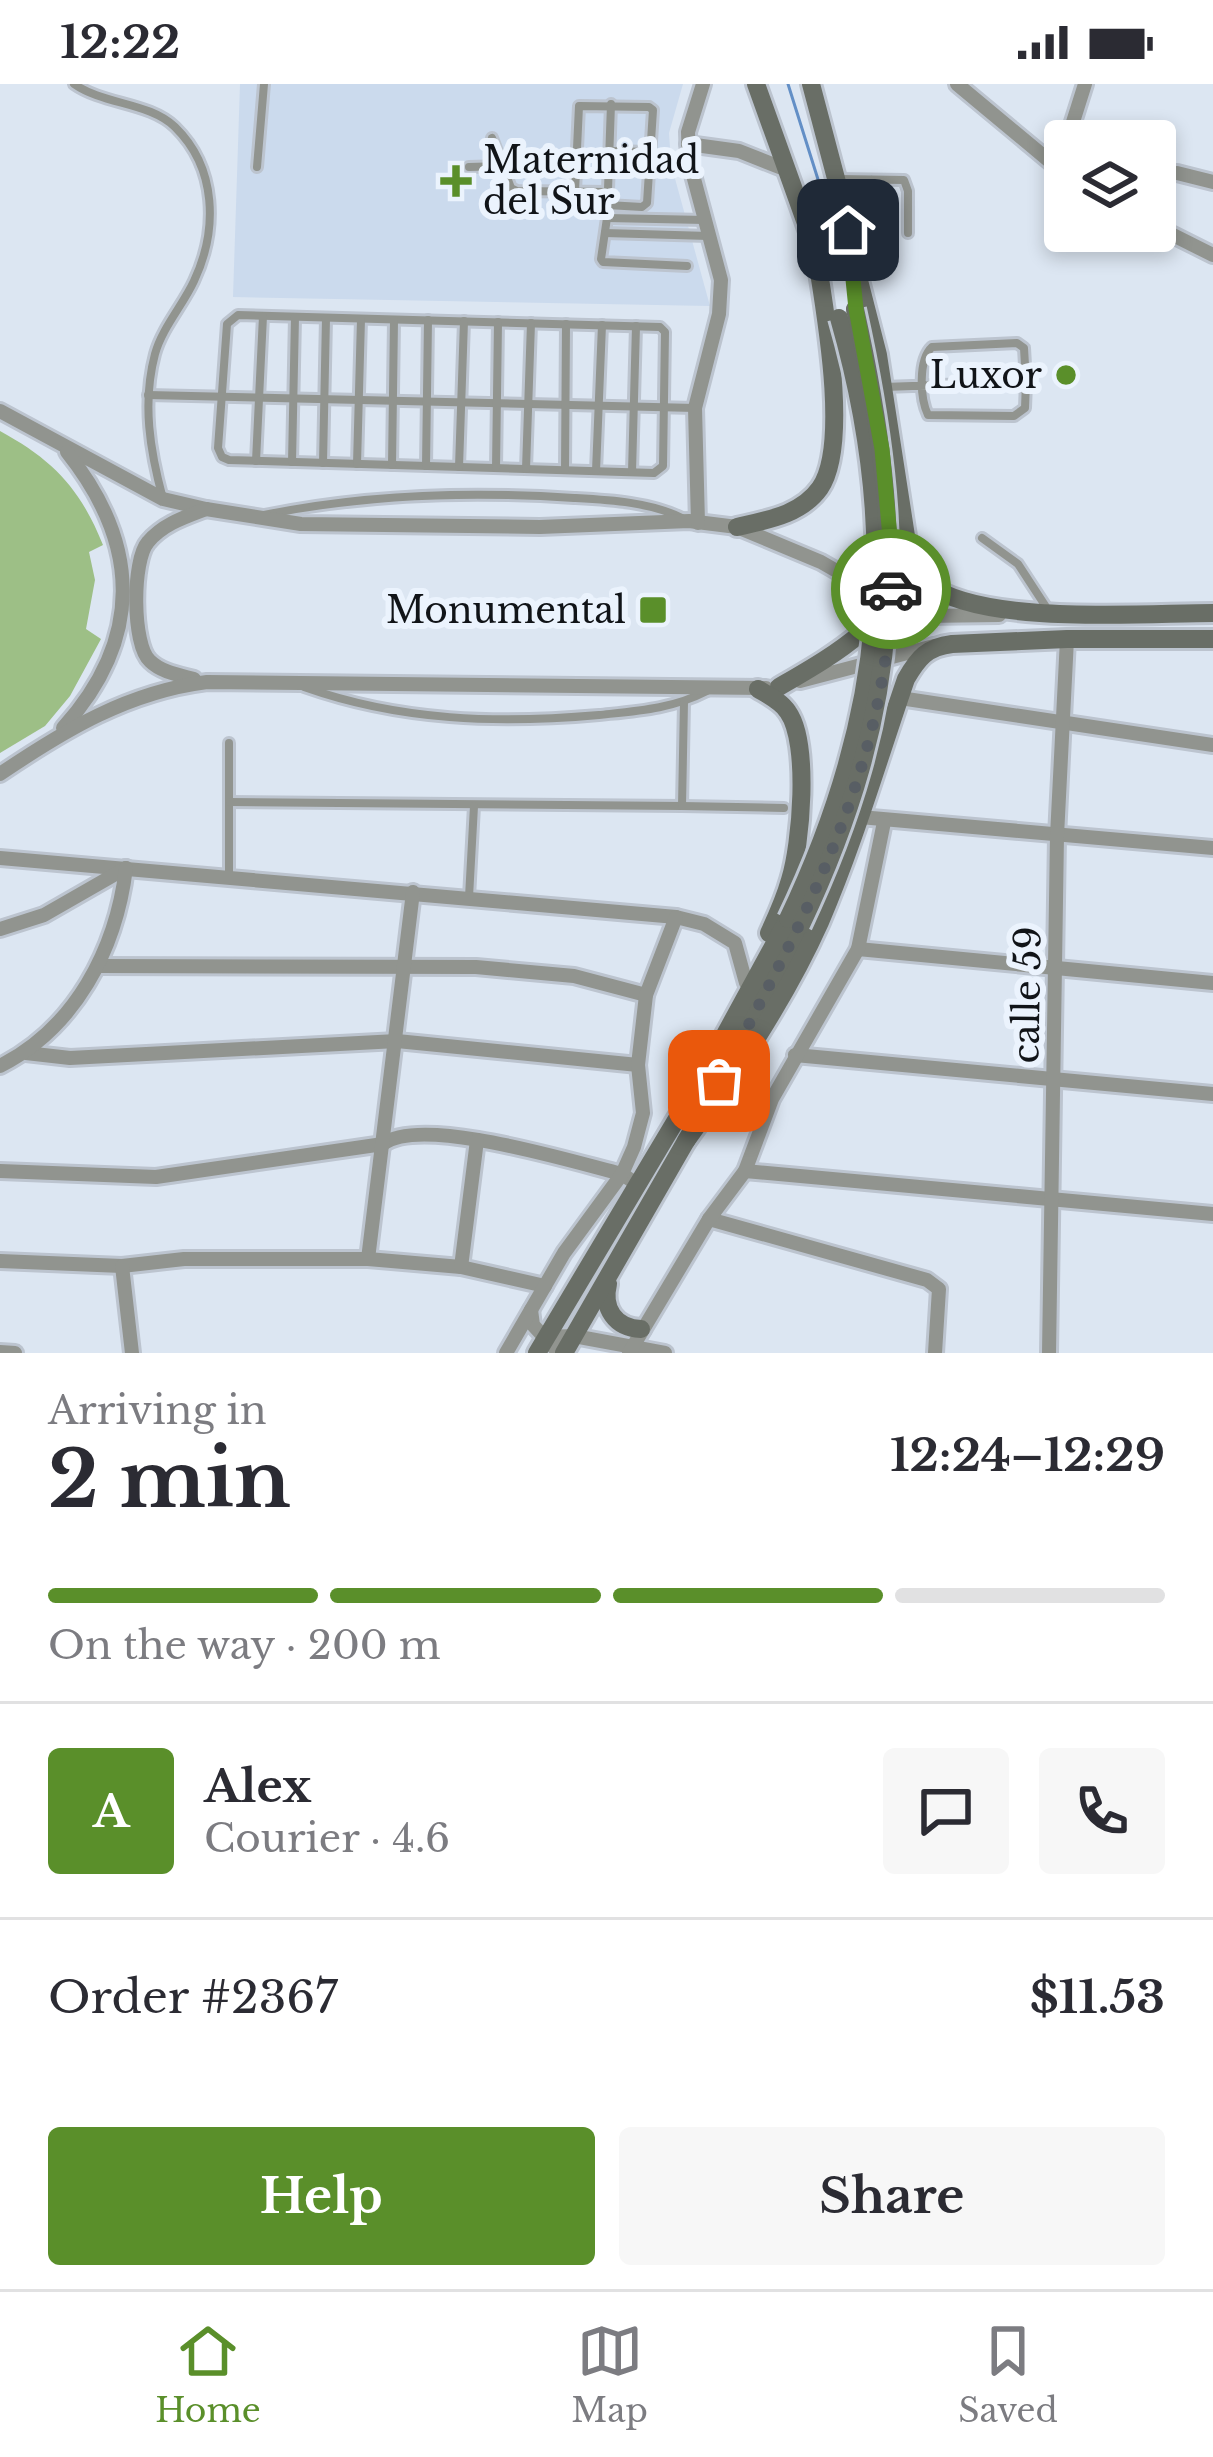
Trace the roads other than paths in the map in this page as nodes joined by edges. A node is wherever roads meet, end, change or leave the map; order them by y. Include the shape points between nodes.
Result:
1 (74, 84) edge
2 (264, 84) edge
3 (703, 84) edge
4 (756, 84) edge
5 (811, 84) edge
6 (957, 84) edge
7 (1085, 84) edge
8 (610, 104) junction
9 (1074, 120) edge
10 (492, 138) dead end
11 (688, 143) junction
12 (609, 151) junction
13 (650, 152) junction
14 (1044, 157) edge
15 (257, 166) dead end
16 (503, 166) junction
17 (469, 167) dead end
18 (789, 171) junction
19 (1177, 173) dead end
20 (837, 179) junction
21 (870, 179) junction
22 (1213, 182) edge
23 (574, 191) junction
24 (608, 193) junction
25 (607, 205) junction
26 (607, 218) junction
27 (664, 220) junction
28 (709, 228) junction
29 (604, 232) junction
30 (876, 232) dead end
31 (908, 233) dead end
32 (663, 235) junction
33 (1176, 236) edge
34 (815, 247) junction
35 (1213, 255) edge
36 (853, 256) junction
37 (687, 266) dead end
38 (847, 314) junction
39 (263, 316) junction
40 (295, 317) junction
41 (326, 318) junction
42 (361, 319) junction
43 (394, 320) junction
44 (428, 320) junction
45 (464, 321) junction
46 (498, 322) junction
47 (531, 323) junction
48 (566, 324) junction
49 (602, 325) junction
50 (636, 326) junction
51 (1026, 382) junction
52 (923, 385) junction
53 (884, 387) junction
54 (148, 395) junction
55 (222, 398) junction
56 (259, 399) junction
57 (292, 400) junction
58 (326, 400) junction
59 (359, 401) junction
60 (392, 402) junction
61 (427, 403) junction
62 (460, 404) junction
63 (496, 405) junction
64 (529, 405) junction
65 (563, 406) junction
66 (596, 407) junction
67 (633, 408) junction
68 (694, 408) junction
69 (665, 409) junction
70 (0, 411) edge
71 (60, 443) junction
72 (256, 461) junction
73 (292, 462) junction
74 (323, 463) junction
75 (357, 464) junction
76 (392, 465) junction
77 (426, 466) junction
78 (459, 467) junction
79 (496, 468) junction
80 (526, 469) junction
81 (565, 470) junction
82 (596, 471) junction
83 (632, 472) junction
84 (163, 499) junction
85 (206, 509) junction
86 (248, 518) junction
87 (693, 522) junction
88 (737, 527) junction
89 (982, 538) dead end
90 (910, 562) junction
91 (892, 604) junction
92 (1213, 613) edge
93 (1041, 614) junction
94 (1067, 639) junction
95 (1213, 639) edge
96 (934, 646) junction
97 (207, 682) junction
98 (291, 682) junction
99 (779, 687) junction
100 (713, 688) junction
101 (758, 689) junction
102 (899, 698) junction
103 (684, 702) junction
104 (1061, 724) junction
105 (55, 736) junction
106 (229, 743) dead end
107 (1213, 745) edge
108 (0, 774) edge
109 (230, 802) junction
110 (474, 806) junction
111 (682, 806) junction
112 (784, 808) dead end
113 (860, 818) junction
114 (884, 822) junction
115 (1058, 836) junction
116 (1213, 848) edge
117 (0, 858) edge
118 (126, 868) junction
119 (229, 877) junction
120 (413, 892) junction
121 (469, 897) junction
122 (676, 916) junction
123 (795, 922) junction
124 (0, 929) edge
125 (858, 949) junction
126 (100, 966) junction
127 (403, 966) junction
128 (1058, 967) junction
129 (1213, 982) edge
130 (746, 983) junction
131 (646, 995) junction
132 (734, 1016) junction
133 (397, 1042) junction
134 (26, 1053) junction
135 (795, 1055) junction
136 (638, 1065) junction
137 (0, 1066) edge
138 (1056, 1081) junction
139 (1213, 1094) edge
140 (477, 1140) junction
141 (686, 1142) junction
142 (383, 1144) junction
143 (0, 1171) edge
144 (745, 1171) junction
145 (630, 1180) junction
146 (1054, 1198) junction
147 (1213, 1214) edge
148 (709, 1219) junction
149 (368, 1259) junction
150 (0, 1261) edge
151 (122, 1266) junction
152 (461, 1267) junction
153 (611, 1274) junction
154 (545, 1286) junction
155 (531, 1310) junction
156 (635, 1343) edge
157 (556, 1346) edge
158 (0, 1352) edge
159 (15, 1353) edge
160 (132, 1353) edge
161 (506, 1353) edge
162 (665, 1353) edge
163 (935, 1353) edge
164 (1049, 1353) edge

1 - 54 lane via 173,125 204,167 210,238 156,350
2 - 15 lane
3 - 11 street
4 - 18 main road
5 - 20 main road
6 - 14 street
7 - 9 street
8 - 12 lane
8 - 13 lane via 652,108
8 - 23 lane via 579,106
10 - 16 lane
11 - 18 street via 740,151
11 - 28 street
12 - 13 lane
12 - 24 lane
13 - 25 lane via 646,206
16 - 17 lane
16 - 23 lane via 517,191
18 - 34 main road
19 - 22 street
20 - 21 lane
20 - 36 main road
21 - 30 lane
21 - 31 lane via 907,184
23 - 24 lane
24 - 25 lane
25 - 26 lane
26 - 27 lane
26 - 29 lane
27 - 28 lane
27 - 32 lane
28 - 32 lane
28 - 68 street via 722,280
29 - 32 lane
29 - 37 lane via 604,262
33 - 35 street
34 - 38 main road
34 - 88 main road via 834,399 832,452 822,485 781,518
36 - 38 main road
36 - 53 main road
38 - 123 main road, bridge via 873,388 887,494 888,634 847,815
39 - 40 lane
39 - 55 lane via 238,315 227,324
39 - 56 lane
40 - 41 lane
40 - 57 lane
41 - 42 lane
41 - 58 lane
42 - 43 lane
42 - 59 lane
43 - 44 lane
43 - 60 lane
44 - 45 lane
44 - 61 lane
45 - 46 lane
45 - 62 lane
46 - 47 lane
46 - 63 lane
47 - 48 lane
47 - 64 lane
48 - 49 lane
48 - 65 lane
49 - 50 lane
49 - 66 lane
50 - 67 lane
50 - 69 lane via 664,328
51 - 52 lane
51 - 52 lane via 1025,408 1014,416 928,415
51 - 52 lane via 1022,345 996,344 932,347
52 - 53 lane
53 - 90 main road
54 - 55 lane
54 - 84 lane via 149,447
55 - 56 lane
55 - 72 lane via 222,457
56 - 57 lane
56 - 72 lane
57 - 58 lane
57 - 73 lane
58 - 59 lane
58 - 74 lane
59 - 60 lane
59 - 75 lane
60 - 61 lane
60 - 76 lane
61 - 62 lane
61 - 77 lane
62 - 63 lane
62 - 78 lane
63 - 64 lane
63 - 79 lane
64 - 65 lane
64 - 80 lane
65 - 66 lane
65 - 81 lane
66 - 67 lane
66 - 82 lane
67 - 69 lane
67 - 83 lane
68 - 69 lane
68 - 87 street
69 - 83 lane via 663,466
70 - 71 street
71 - 84 street
71 - 105 street via 114,532 123,598 107,666
72 - 73 lane
73 - 74 lane
74 - 75 lane
75 - 76 lane
76 - 77 lane
77 - 78 lane
78 - 79 lane
79 - 80 lane
80 - 81 lane
81 - 82 lane
82 - 83 lane
84 - 85 street
85 - 86 street
85 - 97 street via 149,540 137,572 140,648 165,670
86 - 87 street via 540,527
86 - 87 lane via 316,504 479,492 665,509
87 - 88 street
88 - 91 street via 821,562
89 - 93 lane via 1018,564
90 - 91 main road
90 - 93 main road via 927,585
91 - 93 street via 924,616
91 - 99 main road
92 - 93 main road
94 - 95 main road
94 - 96 main road
94 - 104 street, calle 59
96 - 99 street
96 - 102 main road via 917,659
97 - 98 street
97 - 105 street via 141,695
98 - 100 street
98 - 103 lane via 364,706 452,719 547,721
99 - 101 street
100 - 101 street
100 - 103 lane
101 - 130 main road via 796,729 798,845
102 - 104 street
102 - 113 main road
103 - 111 lane
104 - 107 street
104 - 115 street, calle 59
105 - 108 street
106 - 109 lane
109 - 110 lane
109 - 119 lane
110 - 111 lane
110 - 121 lane
111 - 112 lane
113 - 114 street
113 - 141 main road via 802,959
114 - 115 street
114 - 125 street
115 - 116 street
115 - 128 street, calle 59
117 - 118 street
118 - 119 street
118 - 124 street via 44,915
118 - 126 street
119 - 120 street
120 - 121 street
120 - 127 street
121 - 122 street
122 - 130 street via 735,943
122 - 131 street
123 - 132 main road
123 - 141 main road
125 - 128 street
125 - 135 street
126 - 127 street
126 - 134 street
127 - 131 street via 574,976
127 - 133 street
128 - 129 street
128 - 138 street, calle 59
130 - 132 main road
131 - 136 street
132 - 145 main road
133 - 134 street via 70,1058
133 - 136 street
133 - 142 street
134 - 137 street
135 - 138 street
135 - 144 street
136 - 145 street via 644,1113
138 - 139 street
138 - 146 street, calle 59
140 - 142 street via 416,1134
140 - 145 street
140 - 152 street
141 - 153 main road
142 - 143 street via 156,1177
142 - 149 street
144 - 146 street
144 - 148 street
145 - 154 street
145 - 157 main road
146 - 147 street
146 - 164 street, calle 59
148 - 156 street
148 - 163 street via 927,1280 939,1289
149 - 151 street
149 - 152 street
150 - 151 street
151 - 160 street
152 - 154 street
153 - 156 main road via 605,1301
153 - 157 main road
154 - 155 street
155 - 157 street via 533,1325
155 - 161 street
156 - 157 street
156 - 162 street
158 - 159 street

